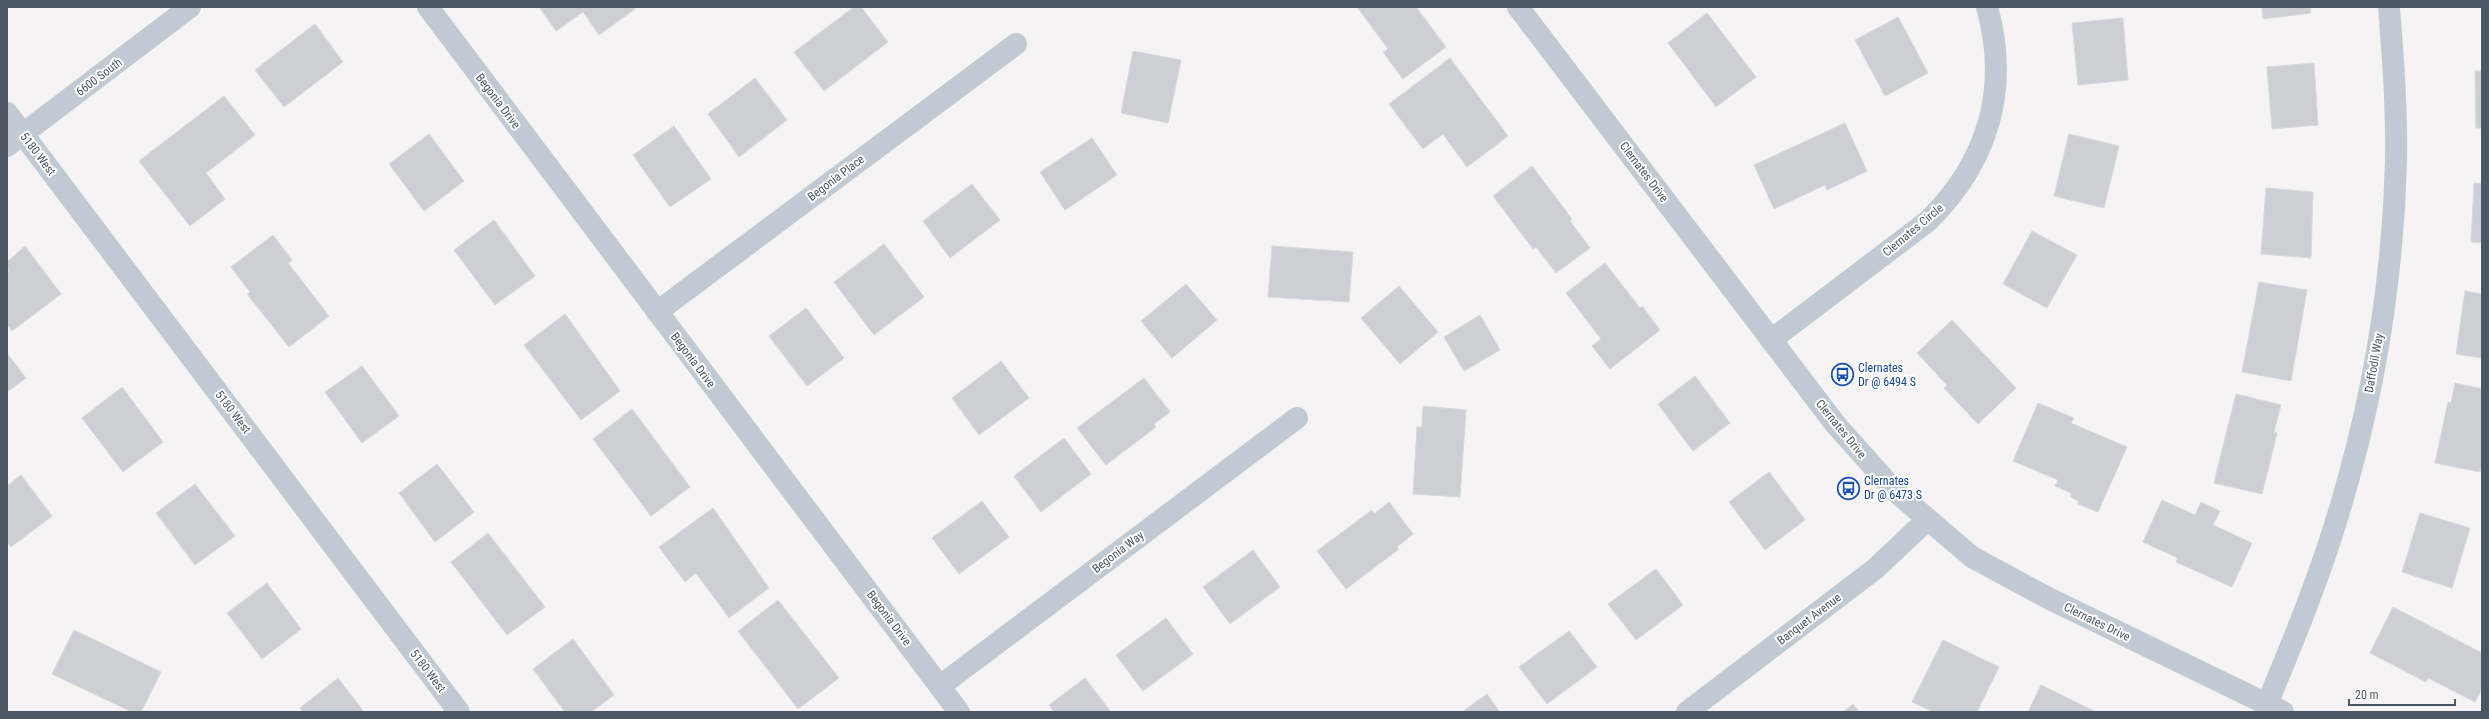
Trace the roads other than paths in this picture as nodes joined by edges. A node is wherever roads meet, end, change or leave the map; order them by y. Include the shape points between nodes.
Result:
1 (190, 7) edge
2 (428, 7) edge
3 (1518, 7) edge
4 (1987, 7) edge
5 (2389, 7) edge
6 (1016, 44) dead end
7 (7, 113) edge
8 (15, 140) edge
9 (657, 312) junction
10 (1771, 340) junction
11 (1297, 418) dead end
12 (1927, 520) junction
13 (940, 686) junction
14 (2275, 708) edge
15 (459, 712) edge
16 (959, 712) edge
17 (1687, 712) edge

1 - 8 street, 6600 South
2 - 9 street, Begonia Drive
3 - 10 street, Clernates Drive
4 - 10 street, Clernates Circle via 1996,51 1996,83 1981,147 1967,174 1950,199 1928,221
5 - 14 street, Daffodil Way via 2396,161 2391,237 2376,360 2341,506
6 - 9 street, Begonia Place
7 - 8 street, 5180 West
8 - 15 street, 5180 West
9 - 13 street, Begonia Drive
10 - 12 street, Clernates Drive via 1865,459
11 - 13 street, Begonia Way
12 - 14 street, Clernates Drive via 1972,557 1997,571
12 - 17 street, Banquet Avenue via 1875,569
13 - 16 street, Begonia Drive

